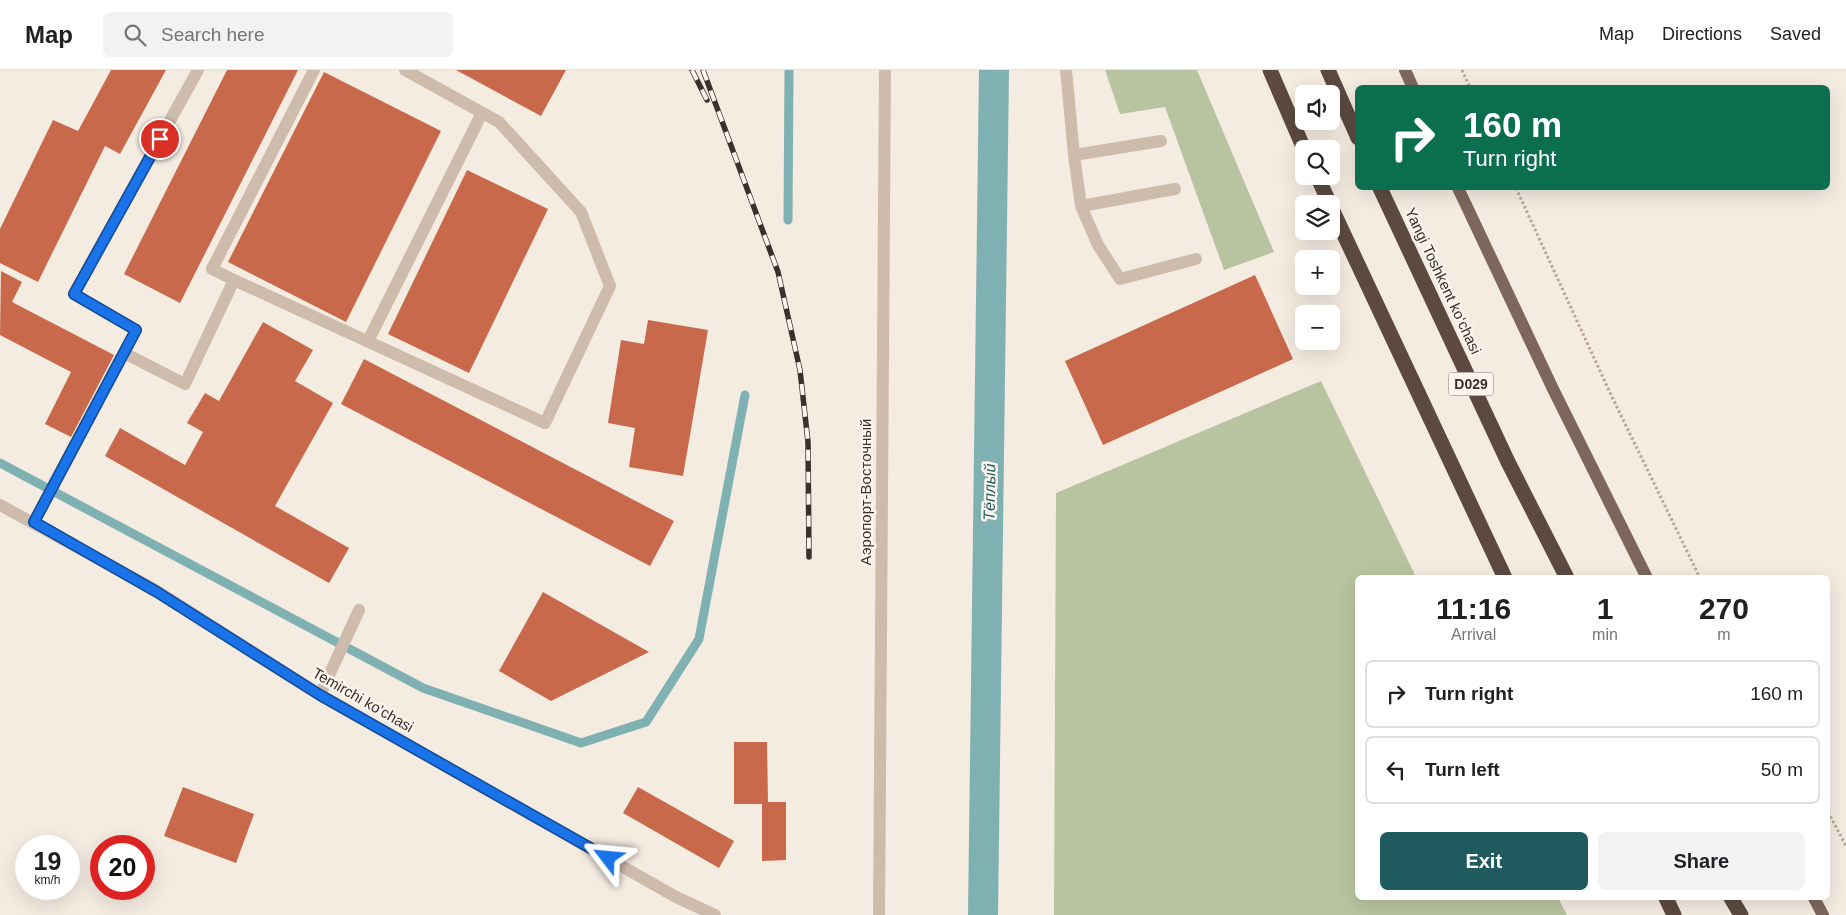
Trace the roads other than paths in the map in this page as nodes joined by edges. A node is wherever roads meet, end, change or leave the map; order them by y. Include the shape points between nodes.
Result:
1 (198, 70) edge
2 (314, 70) edge
3 (405, 70) edge
4 (885, 70) edge
5 (1066, 70) edge
6 (1270, 70) edge
7 (1328, 70) edge
8 (1405, 70) edge
9 (1412, 85) edge
10 (482, 113) junction
11 (1355, 131) edge
12 (1300, 140) edge
13 (1161, 141) dead end
14 (1074, 155) junction
15 (1175, 189) dead end
16 (1381, 190) edge
17 (1459, 190) edge
18 (1081, 206) junction
19 (1340, 226) edge
20 (1196, 259) dead end
21 (234, 280) junction
22 (368, 341) junction
23 (124, 353) junction
24 (0, 504) edge
25 (34, 522) junction
26 (1505, 575) edge
27 (1565, 575) edge
28 (1646, 575) edge
29 (359, 610) dead end
30 (320, 695) junction
31 (1667, 900) edge
32 (1732, 900) edge
33 (1815, 900) edge
34 (715, 915) edge
35 (879, 915) edge
36 (1674, 915) edge
37 (1741, 915) edge
38 (1823, 915) edge

1 - 23 street via 74,294 136,330
2 - 21 street via 212,269
3 - 10 street
4 - 35 street, Аэропорт-Восточный
5 - 14 street
6 - 12 highway
7 - 11 highway
8 - 9 main road
10 - 22 street
10 - 22 street via 499,122 581,212 610,286 545,423
13 - 14 street
14 - 18 street
15 - 18 street
16 - 27 highway, Yangi Toshkent ko‘chasi / D029 via 1508,462
17 - 28 main road
18 - 20 street via 1098,246 1120,279
19 - 26 highway
21 - 22 street
21 - 23 street via 185,384
23 - 25 street
24 - 25 street, Temirchi ko'chasi
25 - 30 street, Temirchi ko'chasi via 157,592
29 - 30 street
30 - 34 street, Temirchi ko'chasi
31 - 36 highway
32 - 37 highway
33 - 38 main road

